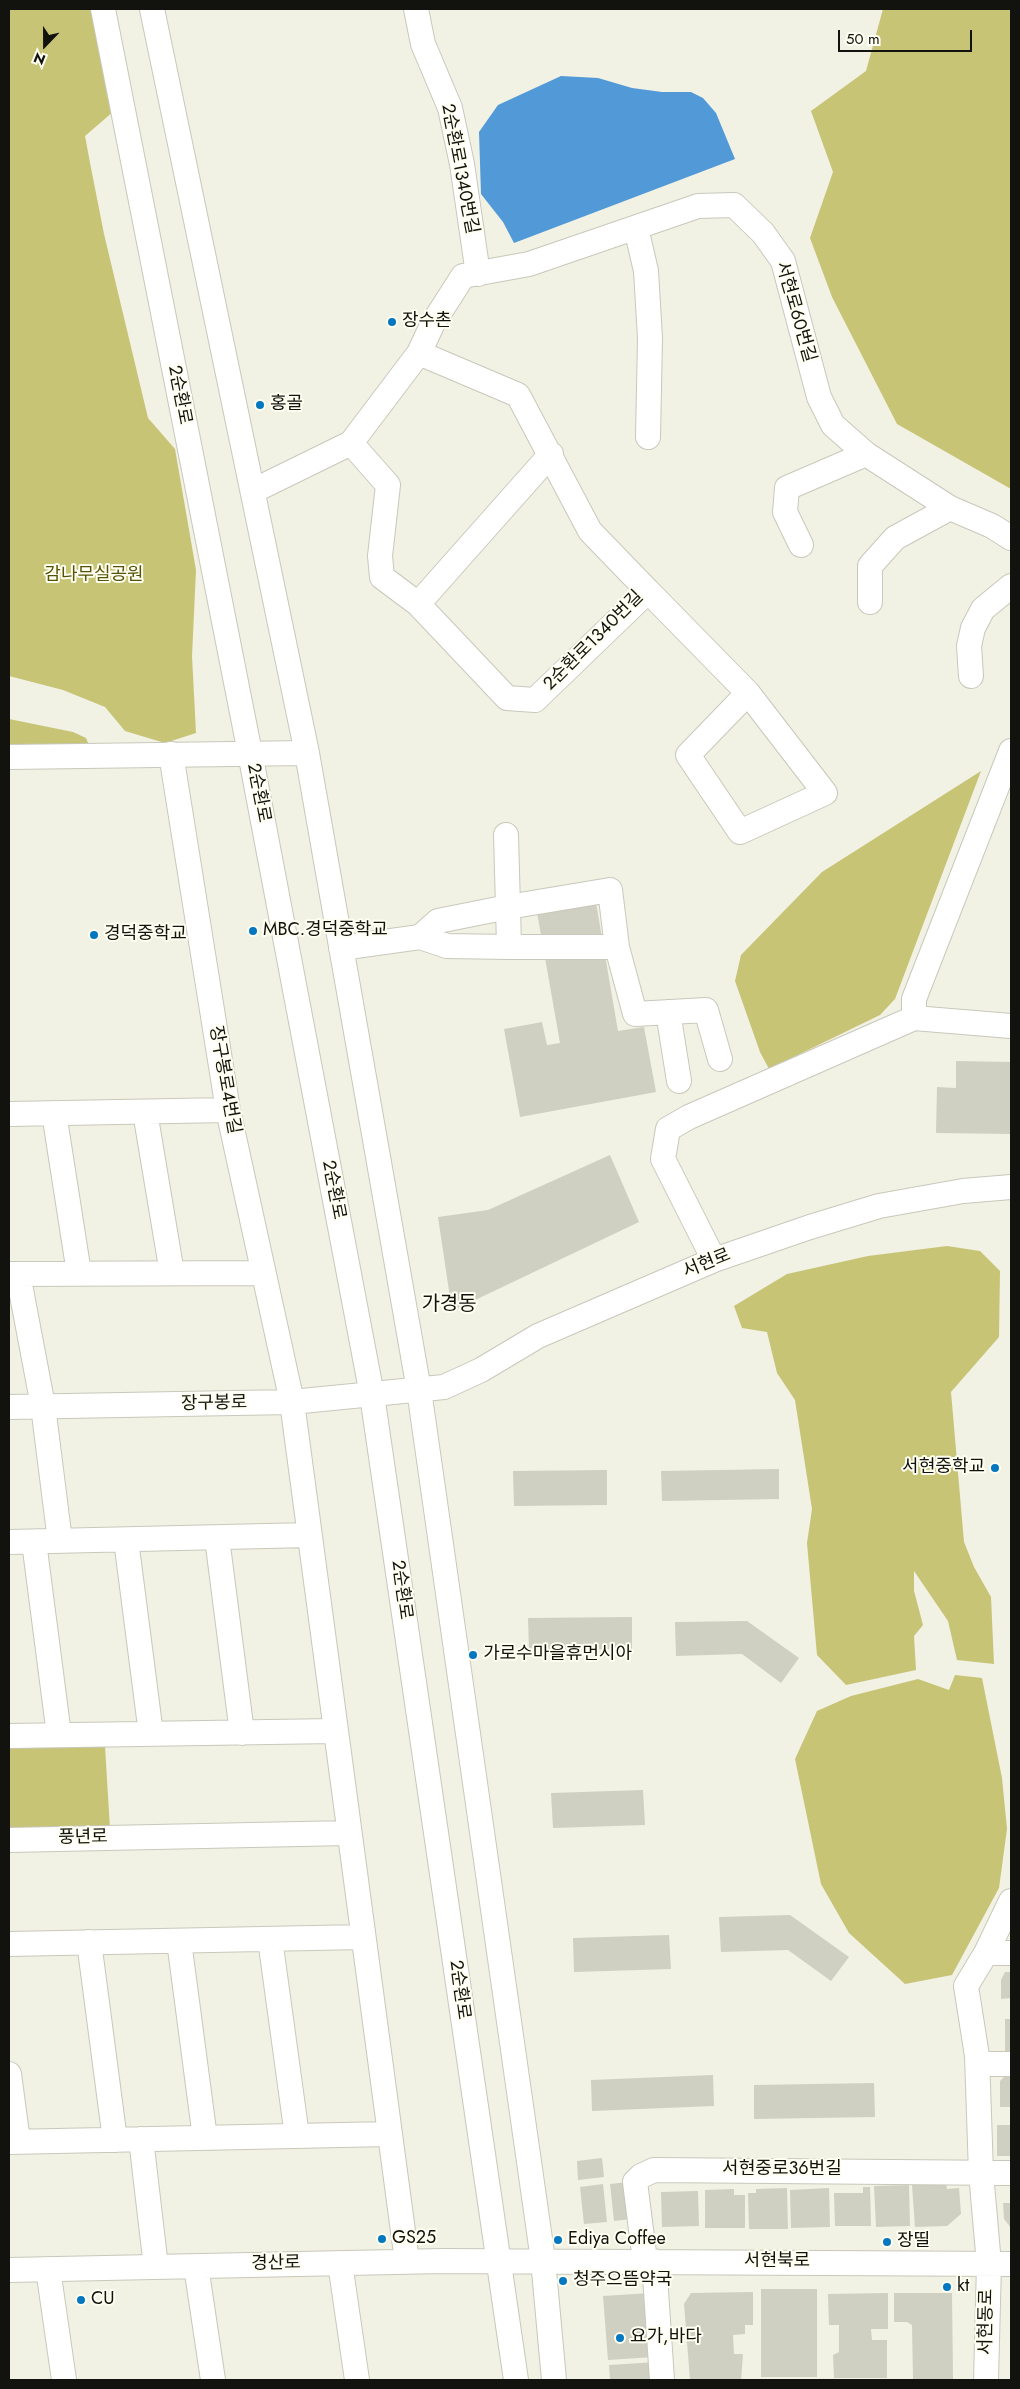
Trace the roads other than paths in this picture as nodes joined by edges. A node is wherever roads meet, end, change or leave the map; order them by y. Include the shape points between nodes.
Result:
1 (103, 9) edge
2 (152, 9) edge
3 (416, 9) edge
4 (636, 228) junction
5 (478, 274) junction
6 (419, 353) junction
7 (648, 437) dead end
8 (352, 443) junction
9 (551, 454) junction
10 (866, 454) junction
11 (253, 491) junction
12 (950, 508) junction
13 (1011, 538) edge
14 (801, 545) dead end
15 (1011, 586) edge
16 (648, 591) junction
17 (870, 602) dead end
18 (418, 604) junction
19 (971, 676) dead end
20 (748, 693) junction
21 (1011, 751) edge
22 (307, 753) junction
23 (170, 754) junction
24 (250, 754) junction
25 (9, 757) edge
26 (506, 835) dead end
27 (508, 908) junction
28 (420, 937) junction
29 (509, 947) junction
30 (617, 947) junction
31 (341, 948) junction
32 (668, 1012) junction
33 (914, 1018) junction
34 (1011, 1026) edge
35 (720, 1059) dead end
36 (679, 1081) dead end
37 (228, 1110) junction
38 (145, 1112) junction
39 (54, 1113) junction
40 (9, 1114) edge
41 (1011, 1187) edge
42 (714, 1260) junction
43 (79, 1273) junction
44 (172, 1273) junction
45 (263, 1273) junction
46 (14, 1274) edge
47 (419, 1390) junction
48 (372, 1395) junction
49 (292, 1402) junction
50 (43, 1406) junction
51 (9, 1407) edge
52 (309, 1536) junction
53 (217, 1538) junction
54 (126, 1540) junction
55 (60, 1541) junction
56 (9, 1542) edge
57 (34, 1542) junction
58 (335, 1731) junction
59 (242, 1732) junction
60 (151, 1734) junction
61 (59, 1735) junction
62 (9, 1736) edge
63 (349, 1833) junction
64 (9, 1840) edge
65 (1011, 1901) edge
66 (363, 1937) junction
67 (270, 1939) junction
68 (179, 1941) junction
69 (89, 1942) junction
70 (9, 1944) edge
71 (986, 1953) junction
72 (1011, 1953) edge
73 (978, 2064) junction
74 (1011, 2064) edge
75 (9, 2074) edge
76 (389, 2134) junction
77 (297, 2136) junction
78 (205, 2138) junction
79 (140, 2139) junction
80 (115, 2140) junction
81 (13, 2142) edge
82 (981, 2173) junction
83 (1011, 2173) edge
84 (499, 2260) junction
85 (543, 2260) junction
86 (650, 2261) junction
87 (407, 2262) junction
88 (340, 2263) junction
89 (1000, 2264) edge
90 (196, 2266) junction
91 (156, 2267) junction
92 (48, 2269) junction
93 (9, 2270) edge
94 (64, 2380) edge
95 (213, 2380) edge
96 (357, 2380) edge
97 (516, 2380) edge
98 (554, 2380) edge
99 (662, 2380) edge
100 (986, 2380) edge

1 - 24 street, 2순환로
2 - 11 street
3 - 5 street, 2순환로1340번길 via 423,44 450,108 462,164
4 - 5 street, 서현로60번길 via 529,264
4 - 7 street via 646,271 650,338
4 - 10 street, 서현로60번길 via 698,206 734,205 763,233 783,261 819,397 833,425
5 - 6 street, 서현로60번길 via 463,276 433,323
6 - 8 street
6 - 9 street, 2순환로1340번길 via 518,395
8 - 11 street
8 - 18 street, 2순환로1340번길 via 388,485 380,556 382,576
9 - 16 street, 2순환로1340번길 via 590,531
9 - 18 street
10 - 12 street, 서현로60번길
10 - 14 street via 787,488 785,512
11 - 22 street
12 - 13 street, 서현로60번길
12 - 17 street via 896,538 870,566
15 - 19 street via 983,609 973,628 969,646
16 - 18 street, 2순환로1340번길 via 535,700 507,698
16 - 20 street
20 - 20 street via 825,793 740,832 688,755
21 - 33 street via 914,999
22 - 24 street
22 - 31 street
23 - 24 street
23 - 25 street
23 - 37 street, 장구봉로4번길
24 - 48 street, 2순환로
26 - 27 street
27 - 28 street via 438,921
27 - 29 street
27 - 30 street via 610,890
28 - 29 street via 447,946
28 - 31 street
29 - 30 street
30 - 32 street via 635,1014
31 - 47 street
32 - 35 street via 706,1010
32 - 36 street
33 - 34 street
33 - 42 street via 668,1129 663,1159
37 - 38 street
37 - 45 street, 장구봉로4번길
38 - 39 street
38 - 44 street
39 - 40 street
39 - 43 street
41 - 42 street, 서현로 via 962,1191 879,1206
42 - 47 street, 서현로 via 538,1336 481,1370 444,1387
43 - 44 street
43 - 46 street
44 - 45 street
45 - 49 street, 장구봉로4번길
46 - 50 street
47 - 48 street, 장구봉로
47 - 85 street
48 - 49 street, 장구봉로
48 - 84 street, 2순환로
49 - 50 street, 장구봉로
49 - 52 street, 장구봉로4번길
50 - 51 street, 장구봉로
50 - 55 street
52 - 53 street
52 - 58 street, 장구봉로4번길
53 - 54 street
53 - 59 street
54 - 55 street
54 - 60 street
55 - 57 street
56 - 57 street
57 - 61 street
58 - 59 street
58 - 63 street, 장구봉로4번길
59 - 60 street
60 - 61 street
61 - 62 street
63 - 64 street, 풍년로
63 - 66 street, 장구봉로4번길
65 - 71 street, 서현동로
66 - 67 street
66 - 76 street, 장구봉로4번길
67 - 68 street
67 - 77 street
68 - 69 street
68 - 78 street
69 - 70 street
69 - 80 street
71 - 72 street
71 - 73 street, 서현동로 via 966,1986
73 - 74 street
73 - 82 street, 서현동로
75 - 81 street
76 - 77 street
76 - 87 street, 장구봉로4번길
77 - 78 street
78 - 79 street
79 - 80 street
79 - 91 street
80 - 81 street
82 - 83 street, 서현중로36번길
82 - 86 street, 서현중로36번길 via 654,2170 636,2182
82 - 89 street, 서현동로
84 - 85 street, 경산로
84 - 87 street, 경산로
84 - 97 street, 2순환로
85 - 86 street, 서현북로
85 - 98 street
86 - 89 street, 서현북로
86 - 99 street
87 - 88 street, 경산로
88 - 90 street, 경산로
88 - 96 street
89 - 100 street, 서현동로
90 - 91 street, 경산로
90 - 95 street
91 - 92 street, 경산로
92 - 93 street, 경산로
92 - 94 street

